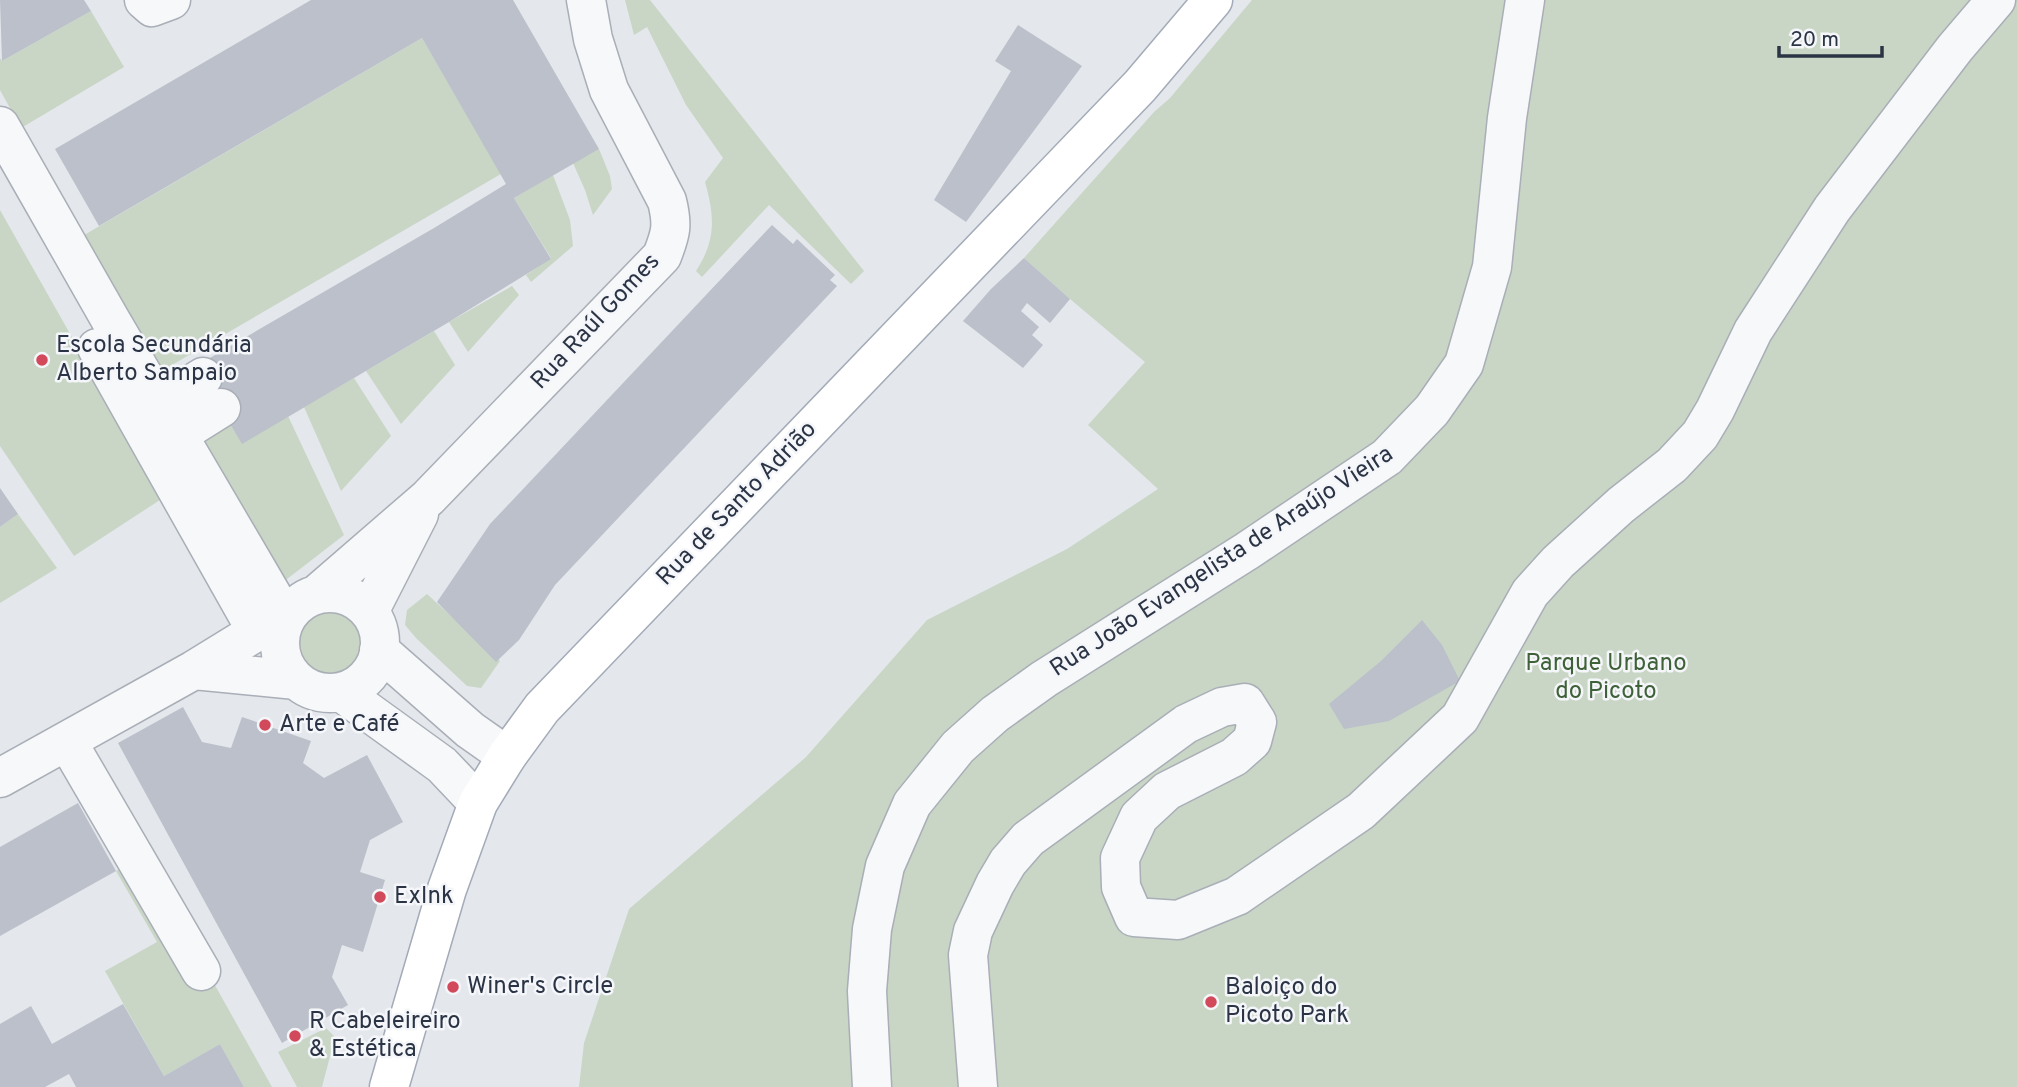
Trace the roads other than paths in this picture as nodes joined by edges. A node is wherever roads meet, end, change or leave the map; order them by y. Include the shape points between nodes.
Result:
1 (144, 0) edge
2 (171, 0) edge
3 (586, 0) edge
4 (1213, 0) edge
5 (1525, 0) edge
6 (1996, 0) edge
7 (0, 125) edge
8 (0, 176) edge
9 (212, 393) dead end
10 (169, 419) junction
11 (428, 498) junction
12 (284, 609) junction
13 (369, 612) junction
14 (379, 650) junction
15 (194, 670) junction
16 (296, 680) junction
17 (341, 692) junction
18 (67, 741) junction
19 (507, 756) junction
20 (0, 778) edge
21 (478, 803) junction
22 (201, 971) dead end
23 (389, 1087) edge
24 (872, 1087) edge
25 (978, 1087) edge

1 - 2 street via 152,7
3 - 11 street, Rua Raúl Gomes via 609,90 667,201 671,234 662,256
4 - 19 main road, Rua de Santo Adrião via 1140,86 542,708
5 - 24 street, Rua João Evangelista de Araújo Vieira via 1492,267 1464,364 1432,410 1387,457 1044,679 958,747 912,804 885,866 872,929 867,991
6 - 25 street via 1832,209 1753,331 1700,435 1539,582 1460,718 1360,811 1237,897 1178,920 1134,917 1121,887 1120,858 1139,817 1167,791 1234,757 1252,741 1257,722 1245,703 1222,706 1186,724 1028,839 995,884 973,931 968,955
7 - 10 street
8 - 12 street
9 - 10 street
10 - 12 street
11 - 12 street, Rua Raúl Gomes
11 - 13 street, Rua Raúl Gomes
12 - 13 street via 336,593 354,599
12 - 15 street, Rua Raúl Gomes
12 - 16 street via 280,647
13 - 14 street via 380,637
14 - 17 street via 373,669 359,684
14 - 19 street via 470,730
15 - 16 street
15 - 18 street, Rua Raúl Gomes
16 - 17 street via 309,689
17 - 21 street via 442,765
18 - 20 street, Rua Raúl Gomes
18 - 22 street
19 - 21 main road, Rua de Santo Adrião
21 - 23 main road, Rua de Santo Adrião via 447,889

